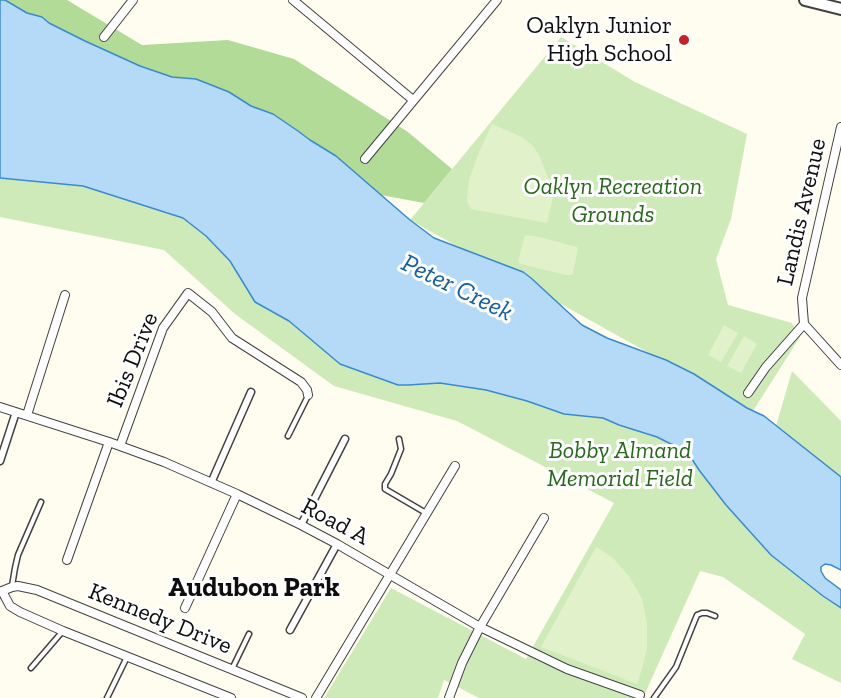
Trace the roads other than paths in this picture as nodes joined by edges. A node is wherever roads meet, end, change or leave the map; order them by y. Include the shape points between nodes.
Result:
1 (134, 0) edge
2 (293, 0) edge
3 (497, 0) edge
4 (805, 0) edge
5 (841, 9) edge
6 (104, 37) dead end
7 (413, 100) junction
8 (841, 127) edge
9 (365, 159) dead end
10 (65, 295) dead end
11 (804, 324) junction
12 (841, 366) edge
13 (251, 392) dead end
14 (748, 393) dead end
15 (308, 395) joint
16 (0, 407) edge
17 (16, 412) junction
18 (27, 415) junction
19 (288, 436) dead end
20 (345, 439) dead end
21 (399, 439) dead end
22 (109, 442) junction
23 (120, 446) junction
24 (0, 461) edge
25 (455, 466) dead end
26 (211, 483) junction
27 (237, 494) junction
28 (41, 502) dead end
29 (426, 514) junction
30 (544, 518) dead end
31 (301, 525) junction
32 (337, 544) junction
33 (67, 560) dead end
34 (391, 575) junction
35 (12, 587) junction
36 (1, 591) edge
37 (185, 608) dead end
38 (715, 616) dead end
39 (480, 627) junction
40 (290, 630) dead end
41 (63, 631) junction
42 (249, 634) dead end
43 (127, 657) junction
44 (31, 668) dead end
45 (232, 669) junction
46 (640, 695) dead end
47 (107, 698) edge
48 (231, 698) edge
49 (302, 698) edge
50 (316, 698) edge
51 (449, 698) edge
52 (654, 698) edge

1 - 6 street
2 - 7 street
3 - 7 street
4 - 5 street
7 - 9 street
8 - 11 street, Landis Avenue via 802,298
10 - 18 street
11 - 12 street
11 - 14 street, Landis Avenue
13 - 26 street
15 - 19 lane
15 - 23 street, Ibis Drive via 301,382 232,338 212,312 188,293 163,328
16 - 17 street, Road A
17 - 18 street, Road A
17 - 24 street
18 - 22 street, Road A
20 - 31 street
21 - 29 lane via 401,449 385,489
22 - 23 street, Road A
22 - 33 street
23 - 26 street, Road A
25 - 29 street
26 - 27 street, Road A
27 - 31 street, Road A
27 - 37 street
28 - 35 lane via 18,555
29 - 34 street
30 - 39 street
31 - 32 street, Road A
32 - 34 street, Road A
32 - 40 street
34 - 39 street, Road A
34 - 50 street
35 - 36 street, Kennedy Drive
35 - 45 street, Kennedy Drive via 37,590
36 - 41 street, Kennedy Drive via 15,609
38 - 52 lane via 697,615 676,667
39 - 46 street, Road A via 567,669
39 - 51 street
41 - 43 street, Kennedy Drive
41 - 44 lane
42 - 45 lane
43 - 47 lane
43 - 48 street, Kennedy Drive
45 - 49 street, Kennedy Drive

